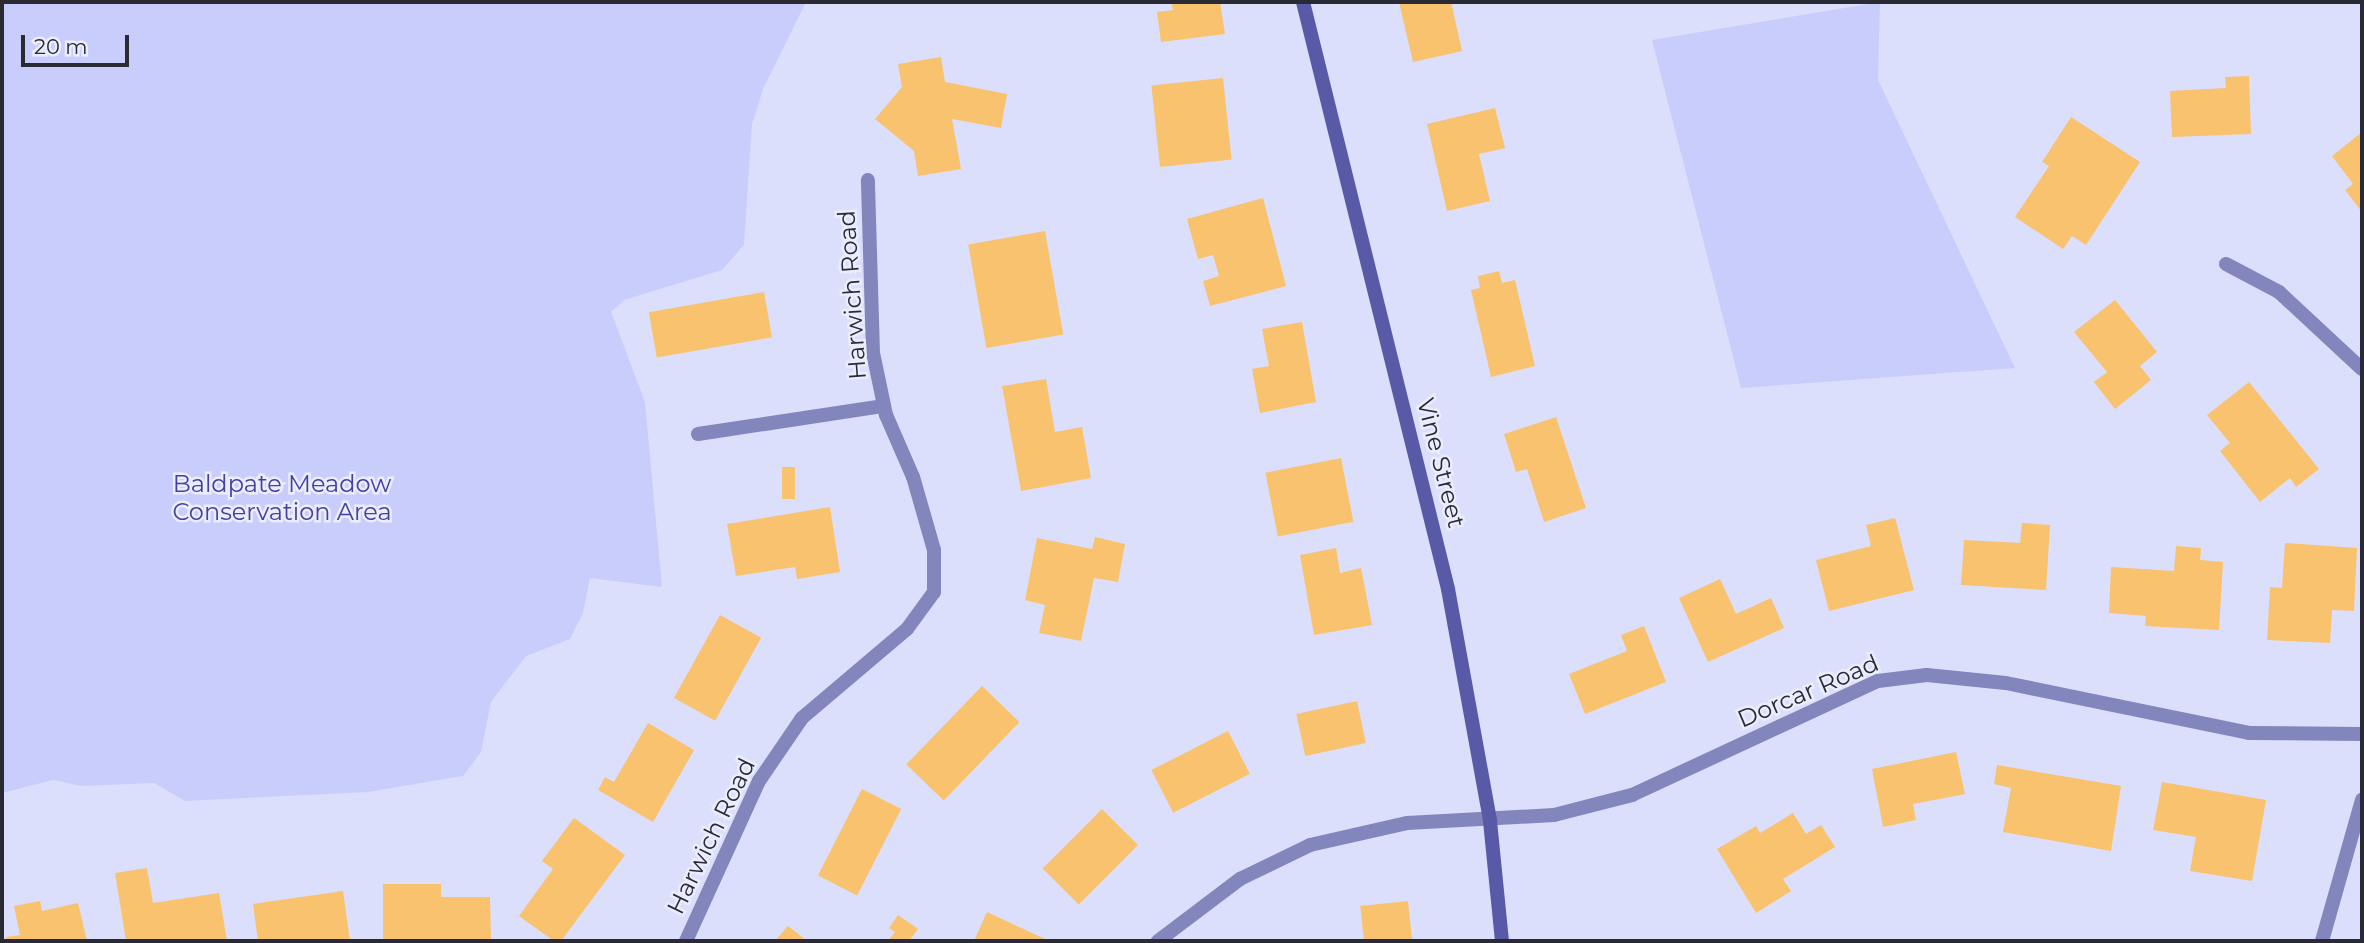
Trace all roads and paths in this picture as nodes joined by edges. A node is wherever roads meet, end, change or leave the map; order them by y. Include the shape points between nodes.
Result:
1 (1303, 2) edge
2 (868, 180) dead end
3 (2226, 264) dead end
4 (2362, 369) edge
5 (884, 406) junction
6 (698, 434) dead end
7 (2362, 734) edge
8 (2362, 800) edge
9 (1490, 821) junction
10 (686, 941) edge
11 (1158, 941) edge
12 (1502, 941) edge
13 (2322, 941) edge

1 - 9 street, Vine Street via 1448,589
2 - 5 street, Harwich Road via 873,354
3 - 4 street via 2279,292
5 - 6 street, Harwich Road
5 - 10 street, Harwich Road via 913,477 934,550 934,592 907,629 802,718 759,781
7 - 9 street, Dorcar Road via 2249,733 2006,683 1927,675 1878,681 1632,795 1554,815
8 - 13 street
9 - 11 street, Dorcar Road via 1407,822 1310,845 1240,879
9 - 12 street, Vine Street

